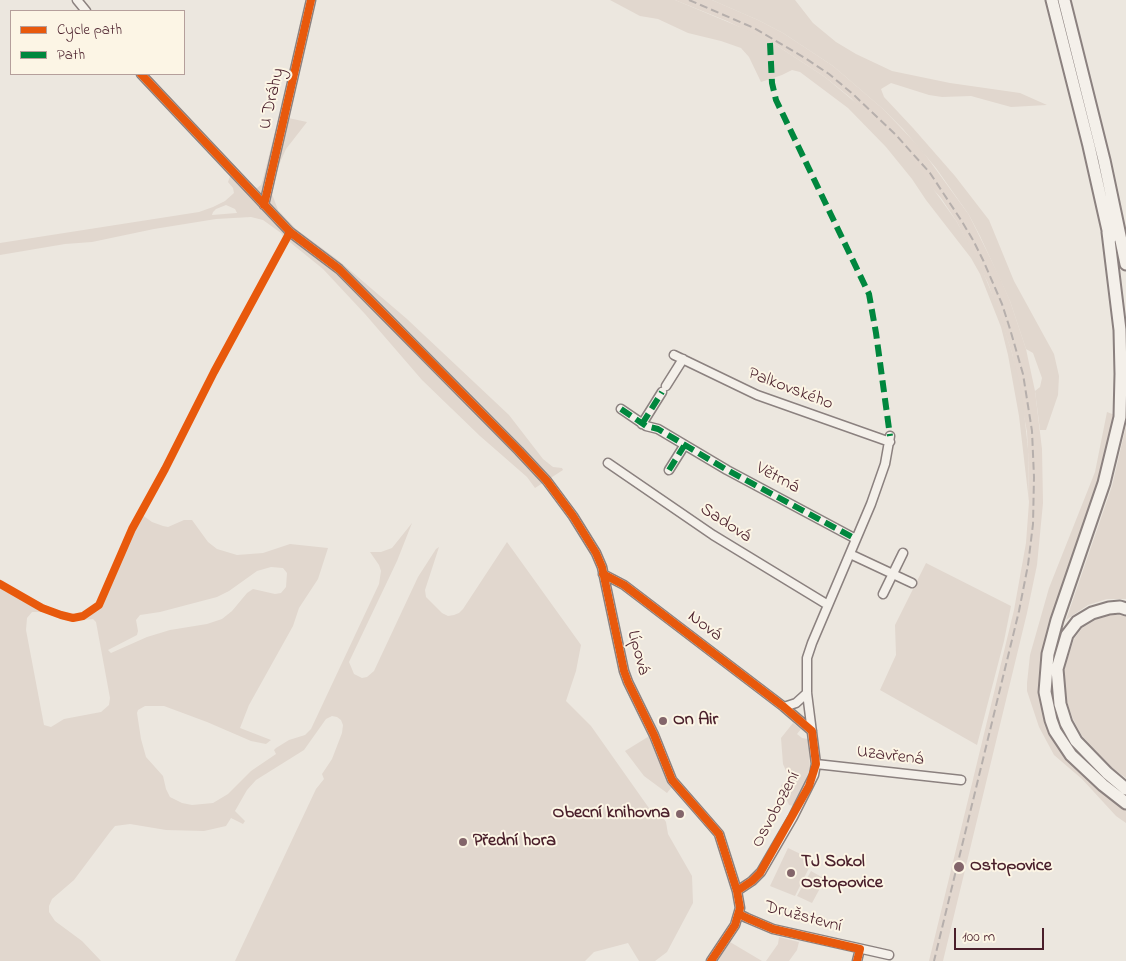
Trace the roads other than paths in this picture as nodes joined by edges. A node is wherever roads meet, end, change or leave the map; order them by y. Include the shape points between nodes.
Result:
1 (77, 0) edge
2 (311, 0) edge
3 (1052, 0) edge
4 (1064, 0) edge
5 (85, 10) edge
6 (142, 75) edge
7 (264, 205) junction
8 (1108, 232) junction
9 (1126, 264) edge
10 (1126, 324) edge
11 (674, 355) dead end
12 (683, 359) junction
13 (621, 409) dead end
14 (642, 424) junction
15 (890, 439) joint
16 (684, 446) junction
17 (608, 463) dead end
18 (669, 470) dead end
19 (856, 539) junction
20 (850, 554) junction
21 (903, 554) dead end
22 (603, 574) junction
23 (893, 574) junction
24 (912, 583) dead end
25 (883, 594) dead end
26 (828, 605) junction
27 (1126, 608) edge
28 (806, 697) junction
29 (787, 708) junction
30 (812, 731) junction
31 (816, 764) junction
32 (962, 780) dead end
33 (1126, 789) edge
34 (1126, 803) edge
35 (738, 891) junction
36 (739, 914) junction
37 (860, 949) junction
38 (889, 955) dead end
39 (711, 961) edge
40 (858, 961) edge

1 - 5 street
2 - 7 street, U Dráhy
3 - 8 highway
4 - 9 highway
6 - 7 street, Lípová
7 - 22 street, Lípová via 290,232 339,269 547,480 592,547
8 - 10 highway
8 - 34 highway via 1120,330 1120,417 1104,483 1057,620 1048,654 1045,692 1051,720 1062,743 1102,785
11 - 12 street, Palkovského
12 - 14 street
12 - 15 street, Palkovského via 757,395
13 - 14 street, Větrná
14 - 16 street, Větrná via 658,429
15 - 19 street, Osvobození via 885,464
16 - 18 street
16 - 19 street, Větrná
17 - 26 street, Sadová via 713,535
19 - 20 street, Osvobození
20 - 23 street
20 - 26 street, Osvobození
21 - 23 street
22 - 29 street, Nová via 624,584
22 - 35 street, Lípová via 628,682 672,780 719,834
23 - 24 street
23 - 25 street
26 - 28 street, Osvobození via 807,658
27 - 33 highway via 1109,608 1077,622 1067,635 1056,669 1060,704 1076,741
28 - 29 street
28 - 30 street, Osvobození
29 - 30 street, Nová
30 - 31 street, Osvobození
31 - 32 street, Uzavřená
31 - 35 street, Osvobození via 809,786 761,872
35 - 36 street, Lípová
36 - 37 street, Družstevní via 773,929
36 - 39 street
37 - 38 street, Družstevní
37 - 40 street

